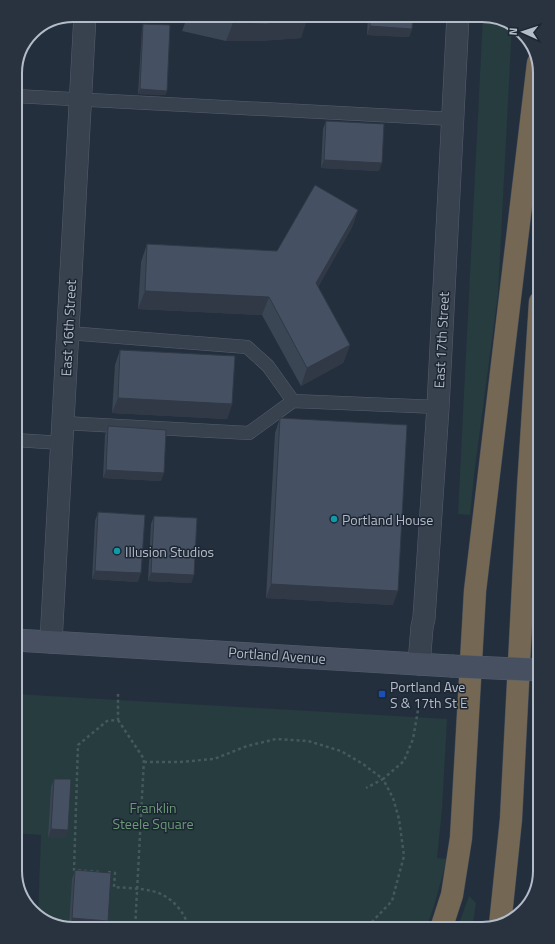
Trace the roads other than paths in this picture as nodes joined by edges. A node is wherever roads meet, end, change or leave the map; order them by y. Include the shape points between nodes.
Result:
1 (85, 22) edge
2 (458, 22) edge
3 (22, 96) edge
4 (81, 100) junction
5 (533, 105) edge
6 (453, 119) junction
7 (68, 333) junction
8 (293, 401) junction
9 (438, 407) junction
10 (533, 410) edge
11 (62, 433) junction
12 (22, 439) edge
13 (22, 640) edge
14 (51, 642) junction
15 (419, 664) junction
16 (533, 670) edge
17 (501, 918) edge
18 (443, 922) edge

1 - 4 street, East 16th Street
2 - 6 street, East 17th Street
3 - 4 lane
4 - 6 lane
4 - 7 street, East 16th Street
5 - 18 highway via 476,591 461,838 452,895
6 - 9 street, East 17th Street
7 - 8 lane via 247,347 268,366
7 - 11 street, East 16th Street
8 - 9 lane
8 - 11 lane via 249,433
9 - 15 street, East 17th Street
10 - 17 highway via 511,819
11 - 12 lane
11 - 14 street, East 16th Street
13 - 14 street, Portland Avenue
14 - 15 street, Portland Avenue
15 - 16 street, Portland Avenue, bridge

